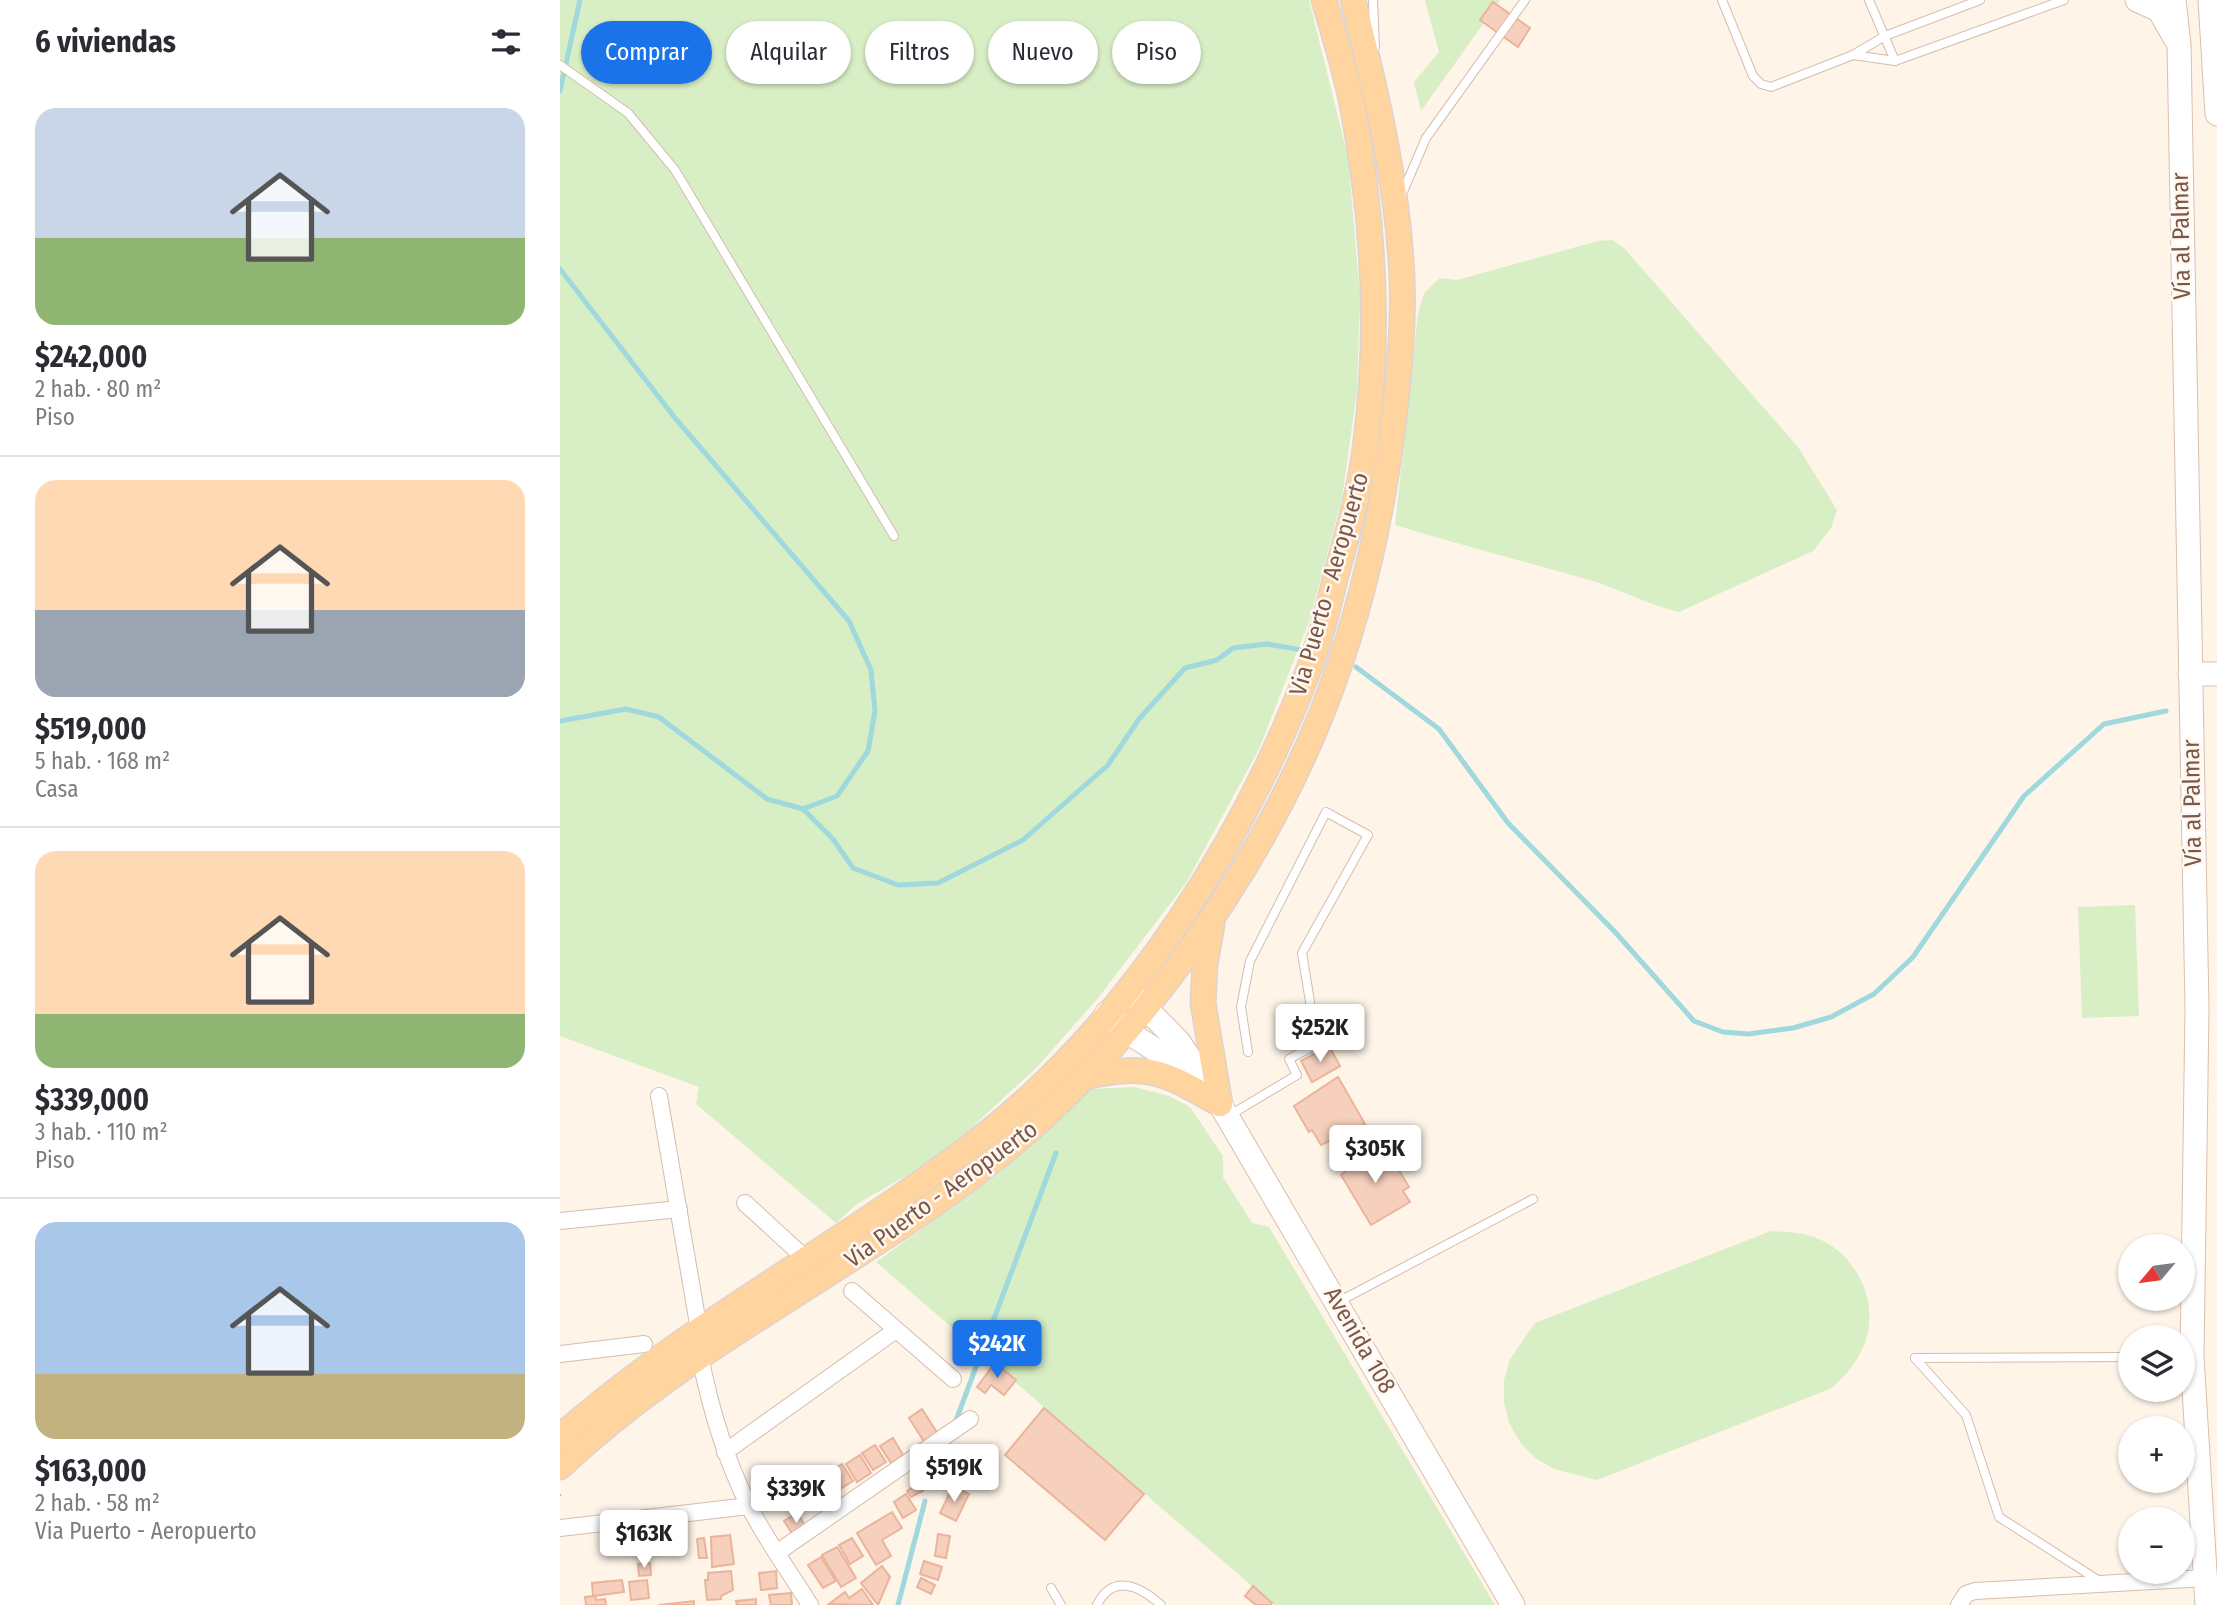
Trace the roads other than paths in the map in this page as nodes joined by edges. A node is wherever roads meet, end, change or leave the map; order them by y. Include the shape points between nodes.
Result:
1 (1325, 0) edge
2 (1353, 0) edge
3 (1373, 0) edge
4 (1525, 0) edge
5 (1722, 0) edge
6 (1869, 0) edge
7 (1980, 0) edge
8 (2064, 0) edge
9 (2137, 0) edge
10 (2174, 0) edge
11 (2210, 0) edge
12 (1885, 36) junction
13 (2179, 45) junction
14 (1853, 55) junction
15 (1895, 61) junction
16 (560, 65) edge
17 (1377, 95) junction
18 (2217, 114) edge
19 (1368, 210) junction
20 (1396, 210) junction
21 (894, 536) dead end
22 (2190, 674) junction
23 (2217, 674) edge
24 (1213, 919) junction
25 (1127, 990) junction
26 (1148, 1007) junction
27 (1106, 1014) junction
28 (1126, 1031) junction
29 (1248, 1052) dead end
30 (1084, 1077) junction
31 (1201, 1079) junction
32 (659, 1096) dead end
33 (1224, 1110) junction
34 (1533, 1199) dead end
35 (745, 1203) dead end
36 (679, 1209) junction
37 (560, 1222) edge
38 (807, 1260) junction
39 (852, 1291) dead end
40 (1338, 1302) junction
41 (2188, 1325) edge
42 (896, 1330) junction
43 (699, 1331) junction
44 (645, 1344) dead end
45 (560, 1354) edge
46 (700, 1356) junction
47 (2118, 1357) edge
48 (953, 1379) dead end
49 (2191, 1402) edge
50 (970, 1419) dead end
51 (560, 1437) edge
52 (725, 1452) junction
53 (560, 1467) edge
54 (749, 1506) junction
55 (560, 1528) edge
56 (778, 1552) junction
57 (2206, 1578) junction
58 (2103, 1584) junction
59 (1051, 1588) dead end
60 (810, 1605) edge
61 (1061, 1605) edge
62 (1097, 1605) edge
63 (1161, 1605) edge
64 (1513, 1605) edge
65 (1959, 1605) edge
66 (2207, 1605) edge

1 - 19 main road, Via Puerto - Aeropuerto via 1351,99
2 - 17 main road, Via Puerto - Aeropuerto
3 - 17 lane
4 - 20 lane via 1426,138
5 - 14 lane via 1753,76 1765,86
6 - 12 lane
7 - 12 lane
8 - 15 lane
9 - 13 main road via 2159,10
10 - 13 main road, Vía al Palmar
11 - 18 main road
12 - 14 lane
12 - 15 lane
13 - 22 main road, Vía al Palmar
14 - 15 lane
16 - 21 lane via 628,113 674,170
17 - 20 main road, Via Puerto - Aeropuerto
19 - 20 lane
19 - 25 main road, Via Puerto - Aeropuerto via 1373,311 1367,438 1358,496 1312,661 1293,711 1229,839 1179,924
20 - 24 main road, Via Puerto - Aeropuerto via 1402,281 1398,386 1384,498 1359,608 1295,780
22 - 23 main road
22 - 41 main road, Vía al Palmar via 2197,1009
24 - 26 main road, Via Puerto - Aeropuerto
24 - 33 main road via 1203,1003
25 - 26 main road, Avenida 108
25 - 27 main road, Via Puerto - Aeropuerto
26 - 28 main road, Via Puerto - Aeropuerto
26 - 31 main road, Avenida 108 via 1179,1042
27 - 28 main road, Avenida 108
27 - 38 main road, Via Puerto - Aeropuerto via 1000,1122 917,1188
28 - 30 main road, Via Puerto - Aeropuerto
28 - 31 main road, Avenida 108
29 - 33 lane via 1241,1007 1250,961 1326,813 1368,835 1302,953 1317,1044 1289,1059 1297,1075
30 - 33 main road via 1125,1069 1149,1070 1180,1082
30 - 46 main road, Via Puerto - Aeropuerto via 978,1173
31 - 33 main road, Avenida 108
32 - 36 street
33 - 40 main road, Avenida 108
34 - 40 lane
35 - 38 street
36 - 37 street
36 - 43 street
38 - 43 main road, Via Puerto - Aeropuerto
39 - 42 street
40 - 64 main road, Avenida 108
42 - 48 street
42 - 52 street
43 - 51 main road, Via Puerto - Aeropuerto
44 - 45 street
46 - 52 street
46 - 53 main road, Via Puerto - Aeropuerto
47 - 58 lane via 1915,1357 1966,1415 1999,1517
49 - 57 main road, Vía al Palmar
50 - 56 street
52 - 54 street
54 - 55 street
54 - 56 street
56 - 60 street
57 - 58 street
57 - 66 main road, Vía al Palmar
58 - 65 street via 1975,1591 1966,1594
59 - 61 lane
62 - 63 lane via 1115,1585 1130,1584

